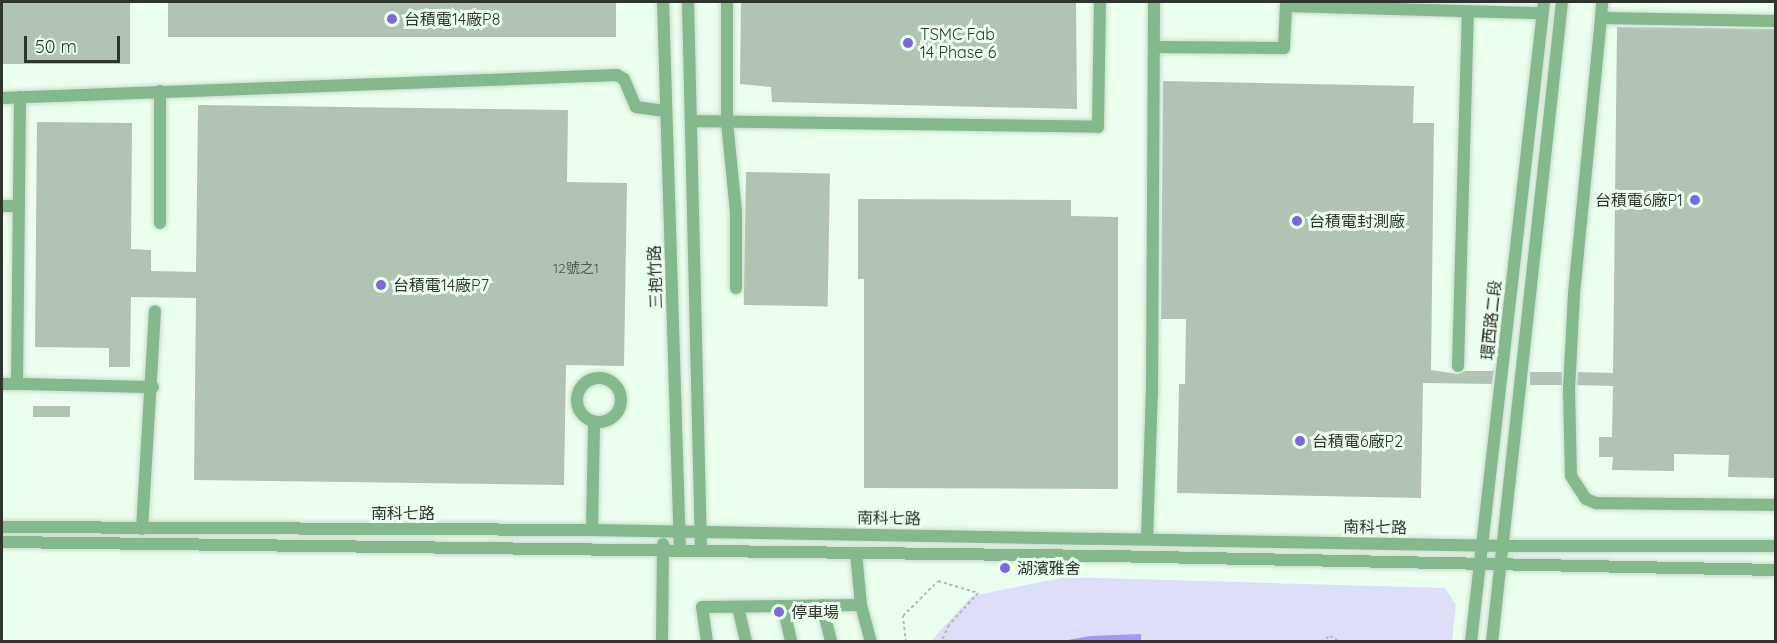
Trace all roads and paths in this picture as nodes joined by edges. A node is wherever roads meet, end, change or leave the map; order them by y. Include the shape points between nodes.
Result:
1 (663, 2) edge
2 (688, 2) edge
3 (727, 2) edge
4 (1100, 2) edge
5 (1154, 2) edge
6 (1562, 2) edge
7 (1602, 2) edge
8 (1543, 7) edge
9 (1468, 13) junction
10 (1601, 18) junction
11 (1776, 21) edge
12 (1154, 47) junction
13 (160, 91) junction
14 (20, 97) junction
15 (2, 98) edge
16 (666, 111) junction
17 (690, 121) junction
18 (727, 122) junction
19 (2, 206) edge
20 (19, 206) junction
21 (160, 224) dead end
22 (736, 288) dead end
23 (155, 311) dead end
24 (1458, 366) dead end
25 (2, 384) edge
26 (17, 384) junction
27 (153, 387) junction
28 (594, 422) dead end
29 (1776, 505) edge
30 (2, 527) edge
31 (142, 529) junction
32 (592, 530) junction
33 (663, 532) junction
34 (680, 533) junction
35 (701, 533) junction
36 (1106, 537) junction
37 (1147, 539) junction
38 (2, 542) edge
39 (1483, 545) junction
40 (1504, 546) junction
41 (1776, 546) edge
42 (662, 550) junction
43 (680, 551) junction
44 (701, 551) junction
45 (856, 553) junction
46 (1107, 556) junction
47 (1480, 566) junction
48 (1502, 566) junction
49 (1776, 570) edge
50 (822, 605) junction
51 (861, 605) junction
52 (783, 606) junction
53 (738, 607) junction
54 (662, 642) edge
55 (707, 642) edge
56 (746, 642) edge
57 (791, 642) edge
58 (831, 642) edge
59 (871, 642) edge
60 (906, 642) edge
61 (941, 642) edge
62 (1321, 642) edge
63 (1341, 642) edge
64 (1470, 642) edge
65 (1492, 642) edge

1 - 16 street, 三抱竹路
2 - 17 street
3 - 18 street
4 - 18 street via 1098,127
5 - 12 street
6 - 40 street
7 - 10 street
8 - 9 street
8 - 39 street, 環西路二段
9 - 12 street via 1286,6 1284,48
9 - 24 street
10 - 11 street
10 - 29 street via 1574,294 1571,476 1579,492 1596,503
12 - 37 street
13 - 14 street
13 - 16 street via 617,75 624,79 636,107
13 - 21 street
14 - 15 street
14 - 20 street
16 - 34 street, 三抱竹路
17 - 18 street
17 - 35 street
18 - 22 street via 736,213
19 - 20 street
20 - 26 street
23 - 27 street
25 - 26 street
26 - 27 street
27 - 31 street
28 - 32 street
30 - 31 street, 南科七路
31 - 32 street, 南科七路
32 - 33 street, 南科七路
33 - 34 street, 南科七路
33 - 42 street
34 - 35 street, 南科七路
34 - 43 street, 三抱竹路
35 - 36 street, 南科七路
35 - 44 street
36 - 37 street, 南科七路
36 - 46 street
37 - 39 street, 南科七路
38 - 42 street, 南科七路
39 - 40 street, 南科七路
39 - 47 street, 環西路二段
40 - 41 street, 南科七路
40 - 48 street
42 - 43 street, 南科七路
42 - 54 street
43 - 44 street, 南科七路
44 - 45 street, 南科七路
45 - 46 street, 南科七路
45 - 51 street
46 - 47 street, 南科七路
47 - 48 street, 南科七路
47 - 64 street, 環西路二段
48 - 49 street
48 - 65 street
50 - 51 street
50 - 52 street
50 - 58 street
51 - 59 street
52 - 53 street
52 - 57 street
53 - 55 street via 702,607
53 - 56 street
60 - 61 path via 903,616 938,581 978,593 949,625
62 - 63 path via 1329,636

